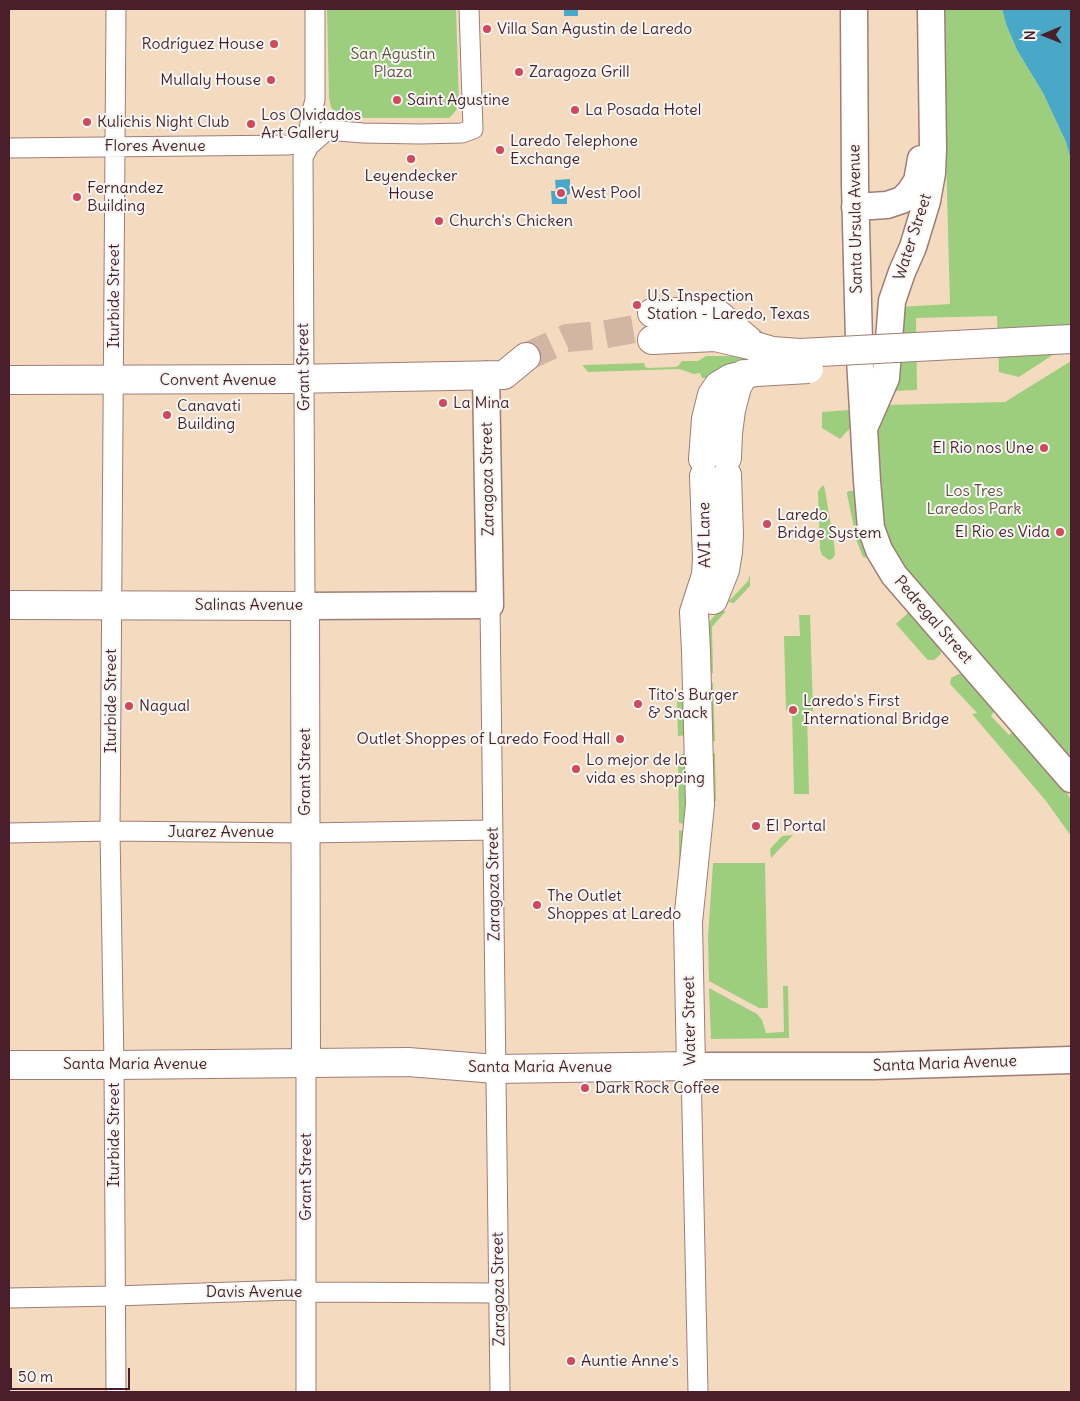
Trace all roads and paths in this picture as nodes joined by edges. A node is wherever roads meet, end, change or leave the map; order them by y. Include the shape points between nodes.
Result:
1 (116, 9) edge
2 (315, 9) edge
3 (469, 9) edge
4 (854, 9) edge
5 (919, 9) edge
6 (931, 9) edge
7 (315, 100) junction
8 (326, 130) junction
9 (116, 147) junction
10 (302, 147) junction
11 (9, 148) edge
12 (855, 196) junction
13 (652, 333) tunnel mouth
14 (1071, 339) edge
15 (1071, 354) edge
16 (526, 357) tunnel mouth
17 (752, 364) junction
18 (495, 375) junction
19 (303, 379) junction
20 (9, 380) edge
21 (114, 380) junction
22 (870, 391) junction
23 (864, 429) joint
24 (9, 605) edge
25 (112, 605) junction
26 (490, 605) junction
27 (305, 606) junction
28 (696, 651) joint
29 (1071, 779) edge
30 (493, 830) junction
31 (110, 831) junction
32 (9, 833) edge
33 (306, 833) junction
34 (1071, 1060) edge
35 (306, 1063) junction
36 (9, 1064) edge
37 (114, 1065) junction
38 (691, 1066) junction
39 (496, 1069) junction
40 (306, 1292) junction
41 (499, 1292) junction
42 (115, 1296) junction
43 (9, 1298) edge
44 (116, 1392) edge
45 (306, 1392) edge
46 (500, 1392) edge
47 (698, 1392) edge

1 - 9 street, Iturbide Street
2 - 7 street, Grant Street
3 - 8 street via 473,129 462,133 420,134
4 - 12 main road, Santa Ursula Avenue
5 - 12 main road, Water Street via 921,163 917,181 902,200 887,205
6 - 22 main road, Water Street via 932,173 913,246 892,301 886,378
7 - 8 street, Grant Street
7 - 10 street, Grant Street
8 - 10 street
9 - 10 street, Flores Avenue via 295,144
9 - 11 street, Flores Avenue
9 - 21 street, Iturbide Street
10 - 19 street, Grant Street
12 - 22 main road, Santa Ursula Avenue
13 - 17 main road via 702,324 714,326 726,330
14 - 17 main road, bridge via 772,352
15 - 17 main road, bridge
16 - 18 main road
17 - 28 main road, AVI Lane via 718,386 712,395 706,419 716,467 706,575 694,612
18 - 19 main road, Convent Avenue
18 - 26 main road, Zaragoza Street
19 - 21 main road, Convent Avenue
19 - 27 street, Grant Street
20 - 21 main road, Convent Avenue
21 - 25 street, Iturbide Street
22 - 23 main road, Santa Ursula Avenue
23 - 29 main road, Pedregal Street via 869,513 879,550 894,575
24 - 25 main road, Salinas Avenue
25 - 27 main road, Salinas Avenue
25 - 31 street, Iturbide Street
26 - 27 main road, Salinas Avenue
26 - 30 street, Zaragoza Street
27 - 33 main road, Grant Street
28 - 38 main road, Water Street via 700,805 688,922
30 - 33 street, Juarez Avenue
30 - 39 street, Zaragoza Street
31 - 32 street, Juarez Avenue
31 - 33 street, Juarez Avenue
31 - 37 street, Iturbide Street
33 - 35 main road, Grant Street
34 - 38 main road, Santa Maria Avenue via 873,1066
35 - 37 main road, Santa Maria Avenue
35 - 39 main road, Santa Maria Avenue via 408,1062
35 - 40 street, Grant Street
36 - 37 main road, Santa Maria Avenue
37 - 42 street, Iturbide Street
38 - 39 main road, Santa Maria Avenue
38 - 47 street, Water Street
39 - 41 street, Zaragoza Street
40 - 41 street, Davis Avenue
40 - 42 street, Davis Avenue
40 - 45 street, Grant Street
41 - 46 street, Zaragoza Street
42 - 43 street, Davis Avenue
42 - 44 street, Iturbide Street

